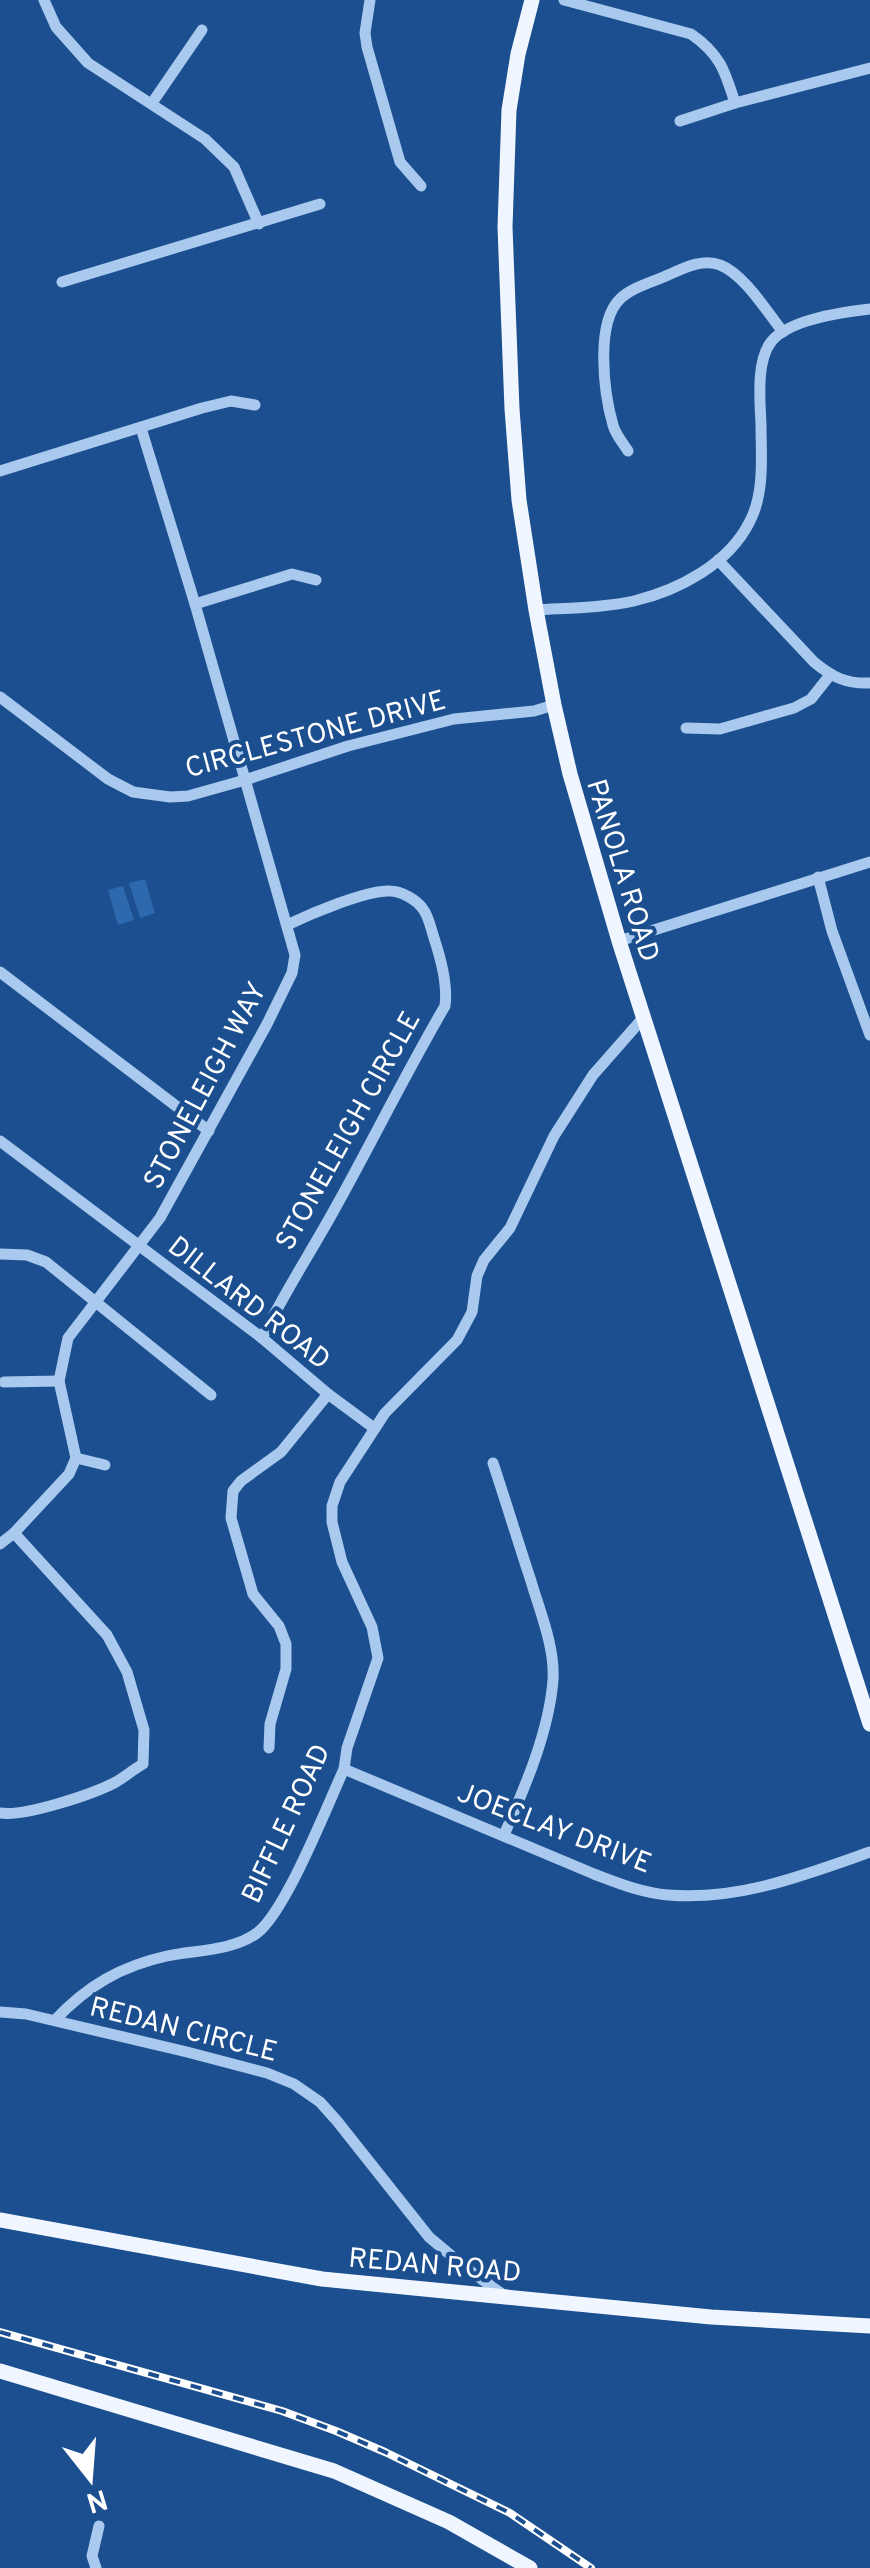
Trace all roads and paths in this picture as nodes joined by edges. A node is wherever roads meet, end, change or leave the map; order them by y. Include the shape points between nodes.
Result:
1 (44, 0) edge
2 (370, 0) edge
3 (532, 0) edge
4 (564, 0) edge
5 (202, 30) dead end
6 (870, 68) edge
7 (152, 103) junction
8 (736, 104) junction
9 (680, 121) dead end
10 (421, 186) dead end
11 (320, 204) dead end
12 (259, 224) junction
13 (62, 282) dead end
14 (870, 309) edge
15 (782, 332) junction
16 (255, 405) dead end
17 (141, 428) junction
18 (628, 452) dead end
19 (0, 470) edge
20 (718, 560) junction
21 (316, 580) dead end
22 (194, 604) junction
23 (536, 610) junction
24 (830, 676) junction
25 (870, 683) edge
26 (0, 697) edge
27 (554, 705) junction
28 (686, 728) dead end
29 (246, 780) junction
30 (870, 862) edge
31 (818, 877) junction
32 (288, 926) junction
33 (618, 940) junction
34 (0, 972) edge
35 (643, 1018) junction
36 (870, 1036) edge
37 (209, 1131) junction
38 (0, 1141) edge
39 (138, 1247) junction
40 (0, 1254) edge
41 (96, 1303) junction
42 (262, 1338) junction
43 (59, 1381) junction
44 (4, 1382) dead end
45 (328, 1394) junction
46 (211, 1395) dead end
47 (374, 1428) junction
48 (76, 1458) junction
49 (493, 1462) dead end
50 (105, 1465) dead end
51 (14, 1534) junction
52 (0, 1544) edge
53 (866, 1701) edge
54 (870, 1724) edge
55 (268, 1748) dead end
56 (344, 1769) junction
57 (0, 1812) edge
58 (504, 1834) junction
59 (870, 1852) edge
60 (0, 2012) edge
61 (55, 2020) junction
62 (0, 2220) edge
63 (505, 2296) junction
64 (870, 2326) edge
65 (0, 2371) edge
66 (99, 2526) dead end
67 (96, 2568) edge
68 (530, 2568) edge

1 - 7 street via 77,52
2 - 10 street via 367,48 400,162
3 - 23 main road, PANOLA ROAD via 509,110 505,227 516,464
4 - 8 street via 691,34 723,64
5 - 7 street
6 - 8 street
7 - 12 street via 234,167
8 - 9 street
11 - 12 street
12 - 13 street
14 - 15 street
15 - 18 street via 747,287 718,264 702,262 628,292 611,310 604,345 613,428
15 - 20 street via 771,341 760,378 760,490 751,520
16 - 17 street via 231,401
17 - 19 street
17 - 22 street, STONELEIGH WAY
20 - 23 street via 686,582 637,600
20 - 24 street
21 - 22 street via 292,574
22 - 29 street, STONELEIGH WAY
23 - 27 main road, PANOLA ROAD
24 - 25 street
24 - 28 street via 794,708 720,730
26 - 29 street, CIRCLESTONE DRIVE via 132,792 188,796
27 - 29 street, CIRCLESTONE DRIVE via 454,719
27 - 33 main road, PANOLA ROAD
29 - 32 street, STONELEIGH WAY
30 - 31 street
31 - 33 street
31 - 36 street
32 - 37 street, STONELEIGH WAY via 296,955 292,972
32 - 42 street, STONELEIGH CIRCLE via 391,890 424,910 447,991 445,1006
33 - 35 main road, PANOLA ROAD
34 - 37 street
35 - 47 street, BIFFLE ROAD via 593,1075 554,1136 510,1228 484,1260 458,1340
35 - 53 main road, PANOLA ROAD
37 - 39 street, STONELEIGH WAY
38 - 39 street, DILLARD ROAD
39 - 41 street, STONELEIGH WAY
39 - 42 street, DILLARD ROAD
40 - 41 street via 46,1262
41 - 43 street, STONELEIGH WAY via 68,1338
41 - 46 street
42 - 45 street, DILLARD ROAD
43 - 44 street
43 - 48 street, STONELEIGH WAY
45 - 47 street, DILLARD ROAD
45 - 55 street via 281,1452 234,1491 231,1518 253,1594 286,1644
47 - 56 street, BIFFLE ROAD via 332,1506 342,1562 372,1627 378,1658
48 - 50 street
48 - 51 street
49 - 58 street via 550,1645 553,1678 541,1741
51 - 52 street
51 - 57 street via 108,1635 144,1730 143,1764 86,1794
53 - 54 main road, PANOLA ROAD
56 - 58 street, JOECLAY DRIVE
56 - 61 street, BIFFLE ROAD via 284,1898 256,1934 130,1968 76,1998
58 - 59 street, JOECLAY DRIVE via 594,1874 664,1895 760,1888
60 - 61 street, REDAN CIRCLE
61 - 63 street, REDAN CIRCLE via 294,2084 337,2120 429,2237
62 - 63 main road, REDAN ROAD via 322,2279
63 - 64 main road, REDAN ROAD
65 - 68 main road via 334,2471 449,2522
66 - 67 street

